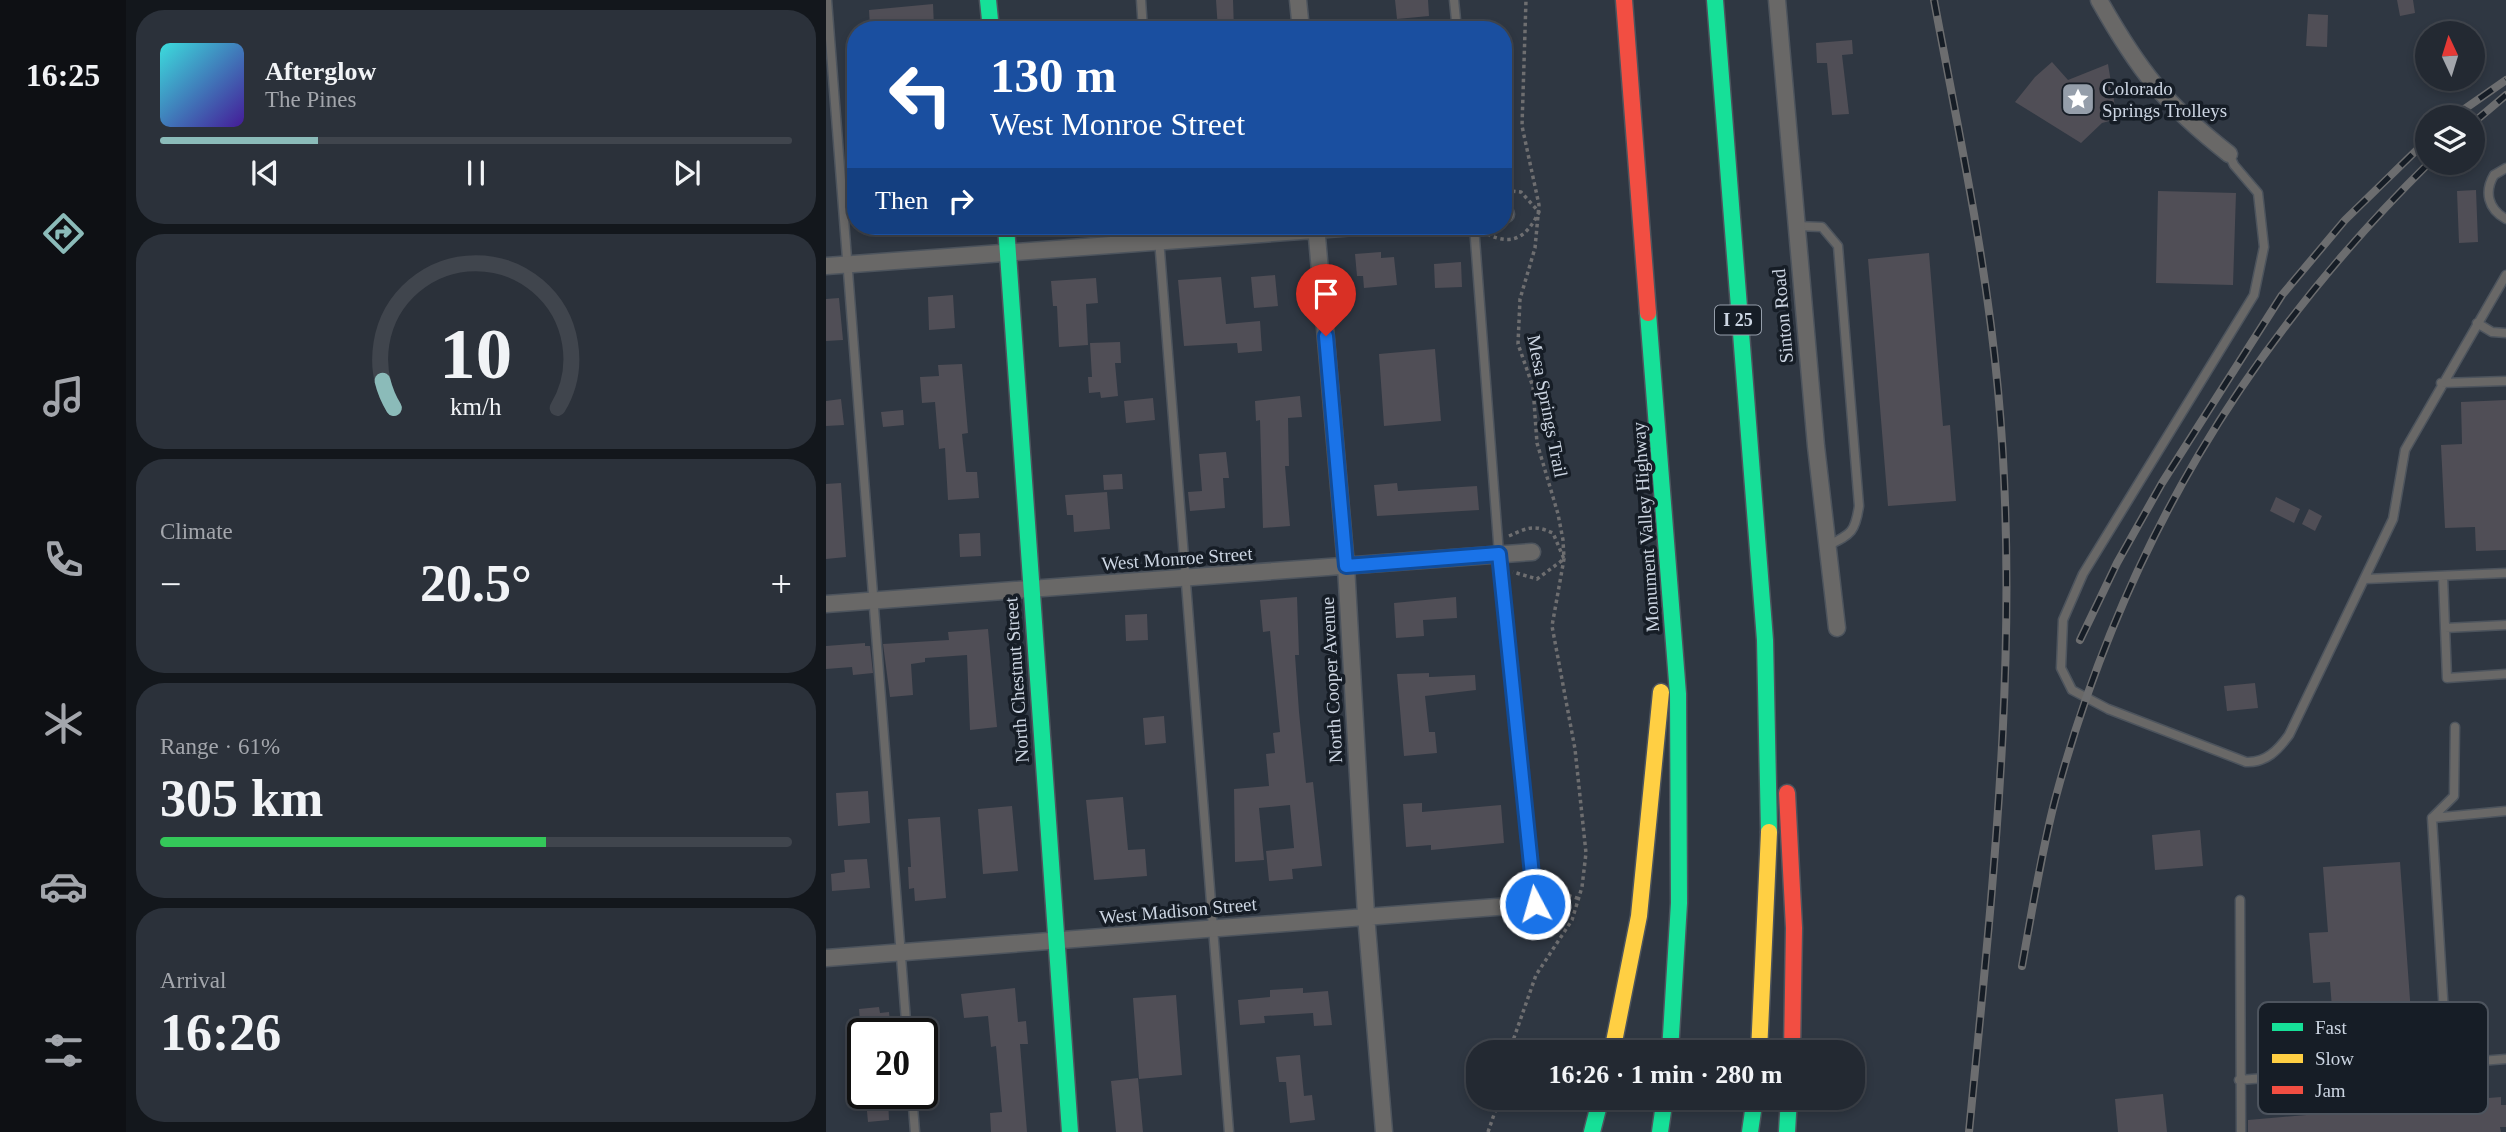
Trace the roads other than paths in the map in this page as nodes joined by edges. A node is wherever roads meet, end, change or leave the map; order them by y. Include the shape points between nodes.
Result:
1 (827, 0) edge
2 (988, 0) edge
3 (1141, 0) edge
4 (1298, 0) edge
5 (1454, 0) edge
6 (1624, 0) edge
7 (1715, 0) edge
8 (1777, 0) edge
9 (2099, 0) edge
10 (989, 21) edge
11 (1142, 21) edge
12 (1300, 21) edge
13 (1456, 21) edge
14 (2229, 154) joint
15 (2506, 168) edge
16 (2506, 219) edge
17 (1795, 226) junction
18 (1007, 235) edge
19 (1152, 235) edge
20 (1159, 235) edge
21 (1317, 235) edge
22 (1475, 235) edge
23 (1009, 254) junction
24 (848, 265) junction
25 (826, 266) edge
26 (2506, 275) edge
27 (2477, 323) junction
28 (2506, 333) edge
29 (2506, 381) edge
30 (2441, 383) junction
31 (1667, 537) junction
32 (1827, 546) junction
33 (1532, 552) dead end
34 (1499, 554) junction
35 (1346, 566) junction
36 (2506, 573) edge
37 (2443, 576) junction
38 (1187, 578) junction
39 (2365, 579) junction
40 (1031, 590) junction
41 (874, 601) junction
42 (826, 604) edge
43 (2506, 625) edge
44 (1837, 628) dead end
45 (2445, 628) junction
46 (1765, 640) junction
47 (2506, 674) edge
48 (2455, 727) dead end
49 (2506, 811) edge
50 (2431, 818) junction
51 (2240, 900) dead end
52 (1535, 904) joint
53 (1366, 915) junction
54 (1212, 928) junction
55 (1055, 942) junction
56 (900, 953) junction
57 (826, 958) edge
58 (2442, 1002) edge
59 (906, 1018) edge
60 (1614, 1040) edge
61 (1671, 1040) edge
62 (1760, 1040) edge
63 (1792, 1040) edge
64 (2506, 1059) edge
65 (2488, 1060) edge
66 (2258, 1078) edge
67 (2239, 1080) junction
68 (913, 1109) edge
69 (1598, 1110) edge
70 (1663, 1110) edge
71 (1753, 1110) edge
72 (1788, 1110) edge
73 (915, 1132) edge
74 (1070, 1132) edge
75 (1229, 1132) edge
76 (1384, 1132) edge
77 (1592, 1132) edge
78 (1660, 1132) edge
79 (1750, 1132) edge
80 (1787, 1132) edge
81 (2241, 1132) edge

1 - 24 lane
2 - 10 main road
3 - 11 lane
4 - 12 street
5 - 13 lane
6 - 31 main road, Monument Valley Highway
7 - 46 main road, I 25
8 - 17 street, Sinton Road
9 - 14 street via 2129,55 2155,89
14 - 39 lane via 2258,192 2264,247 2253,295 2083,574 2063,620 2061,668 2072,690 2108,709 2246,762 2262,760 2289,735
15 - 16 lane via 2494,175 2488,195 2493,208
17 - 32 street, Sinton Road
17 - 32 lane via 1822,227 1838,246 1859,506 1850,535
18 - 23 main road, North Chestnut Street
19 - 23 street
20 - 38 lane
21 - 35 street, North Cooper Avenue
22 - 34 lane
23 - 24 street
23 - 40 main road, North Chestnut Street
24 - 25 street
24 - 41 lane
26 - 27 lane
27 - 28 lane via 2492,332
27 - 30 lane
29 - 30 lane
30 - 39 lane via 2405,450 2393,519
31 - 60 main road via 1664,650 1649,837
31 - 61 main road, Monument Valley Highway via 1681,802
32 - 44 street, Sinton Road
33 - 34 street, West Monroe Street
34 - 35 street, West Monroe Street
34 - 52 lane
35 - 38 street, West Monroe Street
35 - 53 street, North Cooper Avenue
36 - 37 lane
37 - 39 lane
37 - 45 lane
38 - 40 street, West Monroe Street
38 - 54 lane
40 - 41 street, West Monroe Street
40 - 55 main road, North Chestnut Street
41 - 42 street, West Monroe Street
41 - 56 lane
43 - 45 lane
45 - 47 lane via 2447,678
46 - 62 main road, I 25 via 1769,852
46 - 63 main road via 1791,842
48 - 50 lane via 2454,796
49 - 50 lane
50 - 58 lane
51 - 67 lane
52 - 53 street, West Madison Street
53 - 54 street, West Madison Street
53 - 76 street, North Cooper Avenue
54 - 55 street, West Madison Street
54 - 75 lane
55 - 56 street, West Madison Street
55 - 74 main road, North Chestnut Street
56 - 57 street, West Madison Street
56 - 59 lane
64 - 65 lane
66 - 67 lane
67 - 81 lane
68 - 73 lane
69 - 77 main road
70 - 78 main road
71 - 79 main road
72 - 80 main road

